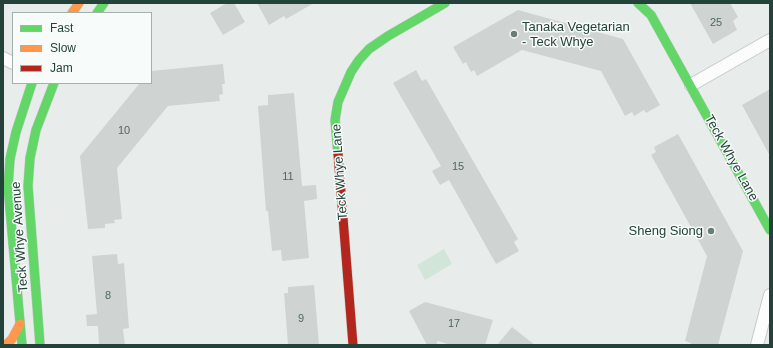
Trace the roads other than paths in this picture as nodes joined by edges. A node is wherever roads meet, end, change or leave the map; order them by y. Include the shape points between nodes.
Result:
1 (79, 3) edge
2 (104, 3) edge
3 (444, 3) edge
4 (638, 3) edge
5 (73, 12) edge
6 (98, 12) edge
7 (770, 40) edge
8 (3, 58) edge
9 (12, 62) edge
10 (32, 84) edge
11 (54, 84) edge
12 (691, 85) junction
13 (770, 230) edge
14 (770, 295) edge
15 (20, 324) junction
16 (6, 345) edge
17 (22, 345) edge
18 (40, 345) edge
19 (353, 345) edge
20 (757, 345) edge

1 - 5 street
2 - 6 street
3 - 19 street, Teck Whye Lane via 369,49 351,72 338,102 335,120
4 - 12 street, Teck Whye Lane via 651,15
7 - 12 street
8 - 9 street
10 - 15 street, Teck Whye Avenue via 16,132 10,159 8,187
11 - 18 street, Teck Whye Avenue via 36,130 28,186
12 - 13 street, Teck Whye Lane
14 - 20 street
15 - 16 street
15 - 17 street, Teck Whye Avenue

